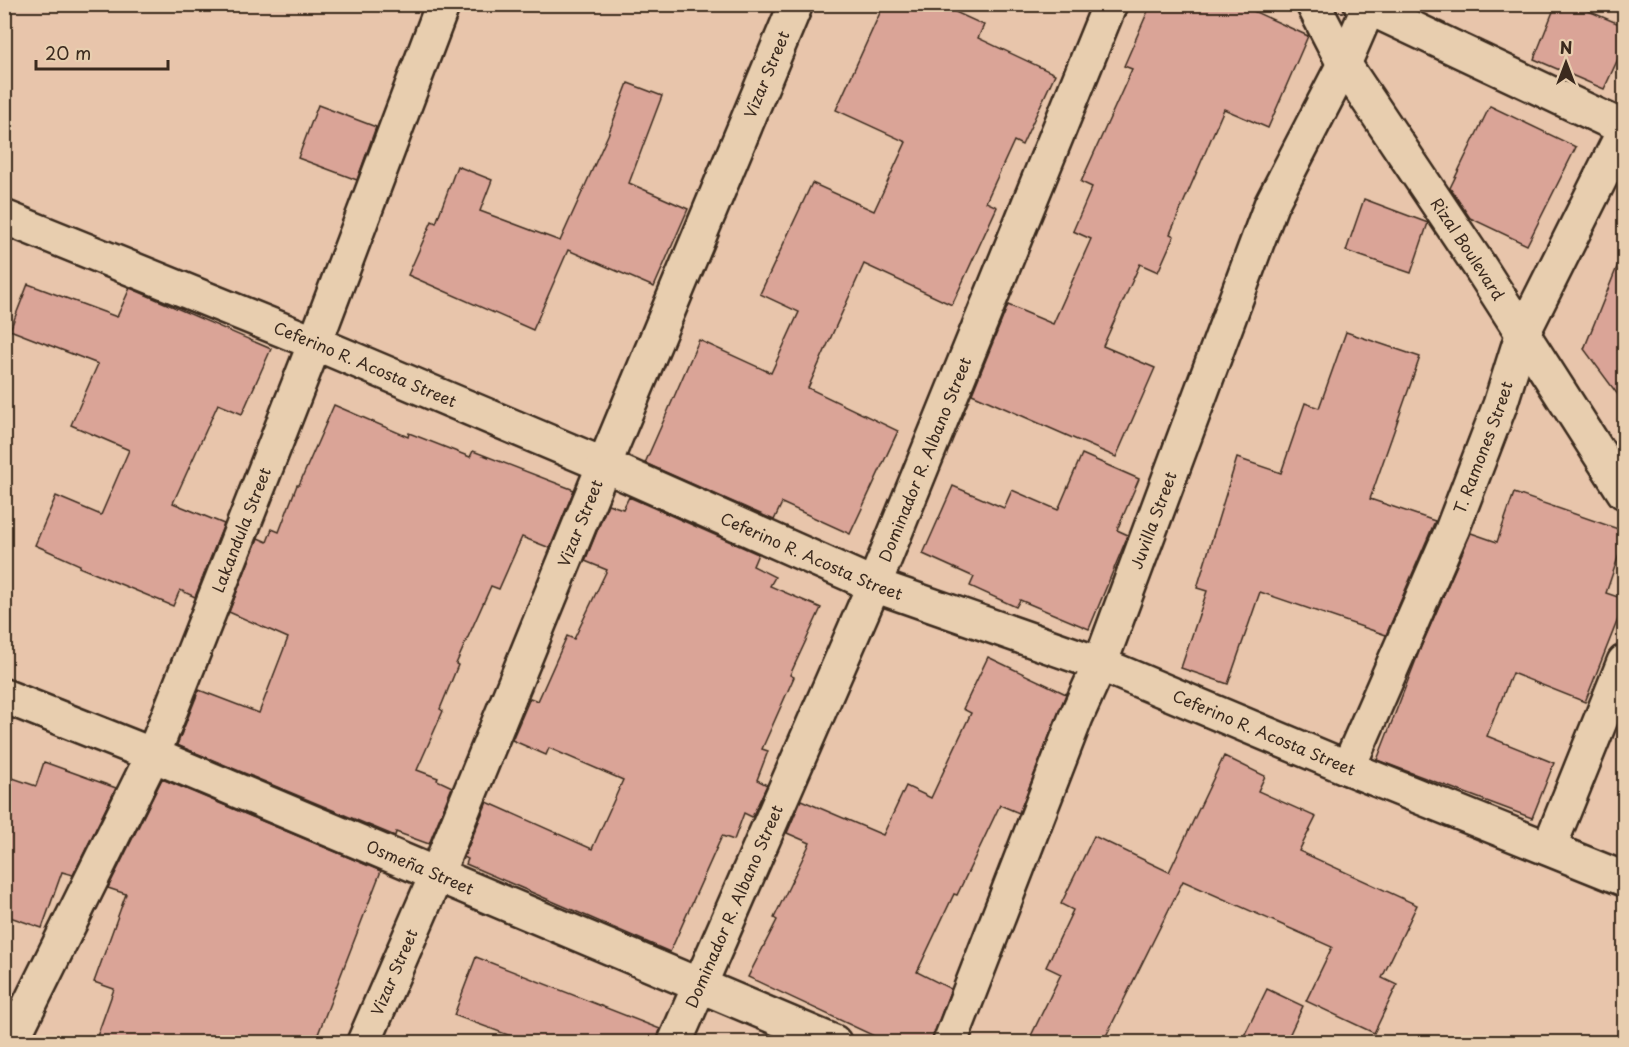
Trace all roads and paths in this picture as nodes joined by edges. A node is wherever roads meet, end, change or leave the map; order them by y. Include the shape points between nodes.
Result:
1 (443, 4) edge
2 (796, 4) edge
3 (1110, 4) edge
4 (1313, 4) edge
5 (1367, 5) edge
6 (1344, 64) junction
7 (1624, 129) edge
8 (4, 217) edge
9 (1522, 335) junction
10 (315, 343) junction
11 (604, 465) junction
12 (1624, 492) edge
13 (874, 585) junction
14 (1624, 662) edge
15 (1100, 664) junction
16 (4, 696) edge
17 (153, 754) junction
18 (1348, 768) junction
19 (1549, 848) junction
20 (436, 876) junction
21 (1624, 879) edge
22 (700, 986) junction
23 (11, 1042) edge
24 (364, 1042) edge
25 (675, 1042) edge
26 (834, 1042) edge
27 (950, 1042) edge

1 - 10 street, Lakandula Street
2 - 11 street, Vizar Street
3 - 13 street, Dominador R. Albano Street
4 - 6 street, Rizal Boulevard
5 - 6 street, Juvilla Street
5 - 7 street
6 - 9 street, Rizal Boulevard
6 - 15 street, Juvilla Street via 1271,205
7 - 9 street, T. Ramones Street
8 - 10 street, Ceferino R. Acosta Street
9 - 12 street, Rizal Boulevard
9 - 18 street, T. Ramones Street via 1452,530
10 - 11 street, Ceferino R. Acosta Street
10 - 17 street, Lakandula Street
11 - 13 street, Ceferino R. Acosta Street
11 - 20 street, Vizar Street
13 - 15 street, Ceferino R. Acosta Street
13 - 22 street, Dominador R. Albano Street
14 - 19 street
15 - 18 street, Ceferino R. Acosta Street
15 - 27 street, Juvilla Street
16 - 17 street, Osmeña Street
17 - 20 street, Osmeña Street
17 - 23 street, Lakandula Street
18 - 19 street, Ceferino R. Acosta Street
19 - 21 street, Ceferino R. Acosta Street
20 - 22 street, Osmeña Street
20 - 24 street, Vizar Street
22 - 25 street, Dominador R. Albano Street
22 - 26 street, Osmeña Street

